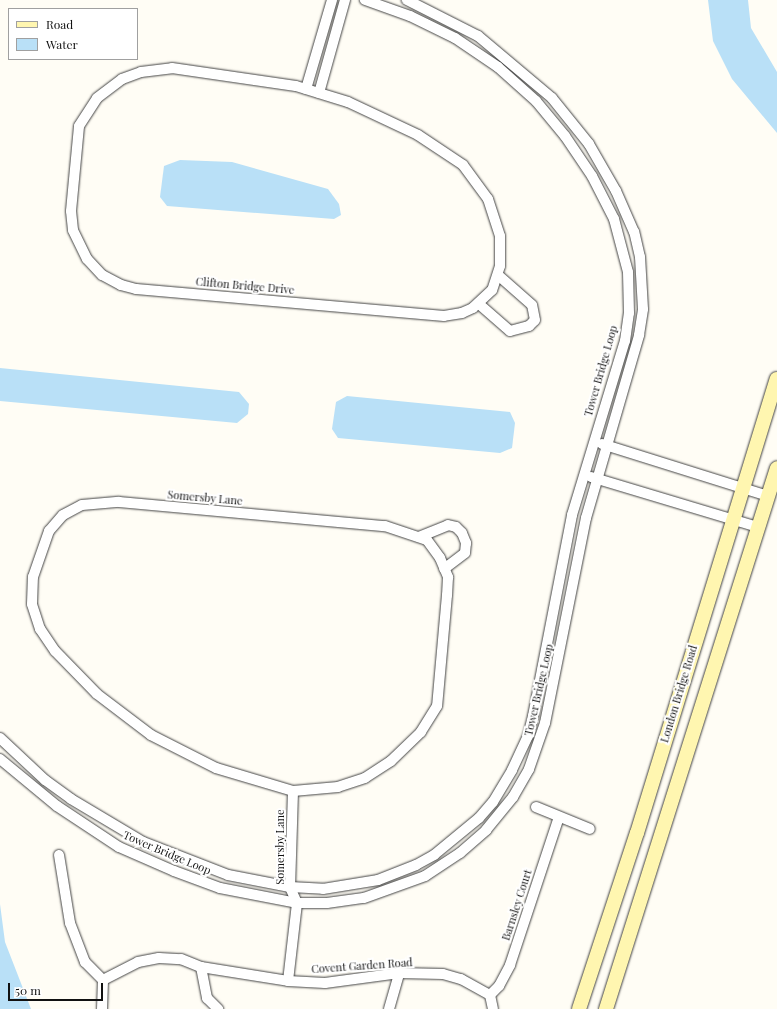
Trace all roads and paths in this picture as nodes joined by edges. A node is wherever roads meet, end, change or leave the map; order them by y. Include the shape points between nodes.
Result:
1 (332, 0) edge
2 (346, 0) edge
3 (365, 0) edge
4 (407, 0) edge
5 (306, 90) junction
6 (319, 93) junction
7 (498, 276) junction
8 (479, 304) junction
9 (777, 379) edge
10 (593, 442) junction
11 (608, 445) junction
12 (777, 468) edge
13 (583, 474) junction
14 (597, 479) junction
15 (742, 487) junction
16 (768, 496) junction
17 (732, 519) junction
18 (758, 526) junction
19 (419, 537) junction
20 (444, 569) junction
21 (0, 738) edge
22 (0, 759) edge
23 (293, 791) junction
24 (536, 807) dead end
25 (559, 817) junction
26 (590, 829) dead end
27 (59, 855) dead end
28 (290, 886) junction
29 (297, 903) junction
30 (201, 967) junction
31 (399, 973) junction
32 (103, 980) junction
33 (288, 981) junction
34 (490, 995) junction
35 (102, 1009) edge
36 (218, 1009) edge
37 (390, 1009) edge
38 (493, 1009) edge
39 (578, 1009) edge
40 (606, 1009) edge

1 - 5 street
2 - 6 street
3 - 10 street, Tower Bridge Loop via 456,38 498,67 536,101 552,120 579,156 603,198 622,244 628,272 629,313 624,341
4 - 11 street, Tower Bridge Loop via 478,36 544,89 589,144 625,210 640,257 643,310 634,356
5 - 6 street, Clifton Bridge Drive
5 - 8 street, Clifton Bridge Drive via 172,68 141,72 108,89 86,111 79,126 71,211 73,230 87,259 102,275 121,286 136,288 444,316 462,313
6 - 7 street, Clifton Bridge Drive via 384,117 418,135 463,166 478,183 495,217 501,251
7 - 8 street, Clifton Bridge Drive via 492,290
7 - 8 street via 532,305 535,320 524,328 510,331
9 - 15 main road, London Bridge Road
10 - 11 street
10 - 13 street, Tower Bridge Loop
11 - 14 street, Tower Bridge Loop
11 - 15 street
12 - 16 main road
13 - 14 street
13 - 28 street, Tower Bridge Loop via 572,515 528,736 493,802 452,842 416,865 396,874 338,888
14 - 17 street
14 - 29 street, Tower Bridge Loop via 586,518 545,723 531,764 513,797 474,842 425,876 364,898 327,903
15 - 16 street
15 - 17 main road, London Bridge Road
16 - 18 main road
17 - 18 street
17 - 39 main road, London Bridge Road via 637,833
18 - 40 main road
19 - 20 street, Somersby Lane via 427,540 440,558
19 - 20 street via 448,525 456,527 462,534 466,543 465,553
19 - 23 street, Somersby Lane via 385,526 119,502 82,505 63,516 49,531 33,577 32,604 40,629 56,651 97,694 151,735 216,768
20 - 23 street, Somersby Lane via 448,577 437,706 421,732 391,761 365,778 338,787
21 - 28 street, Tower Bridge Loop via 45,780 71,799 143,842 228,874
22 - 29 street, Tower Bridge Loop via 56,806 119,847 220,888
23 - 28 street, Somersby Lane
24 - 25 street
25 - 26 street
25 - 34 street, Barnsley Court via 510,965 499,986
27 - 32 street via 70,923 85,962
28 - 29 street, Somersby Lane
29 - 33 street
30 - 32 street, Covent Garden Road via 181,959 159,958 138,962
30 - 33 street, Covent Garden Road
30 - 36 street via 207,998
31 - 33 street, Covent Garden Road via 325,982
31 - 34 street, Covent Garden Road via 442,974 461,979
31 - 37 street
32 - 35 street
34 - 38 street

